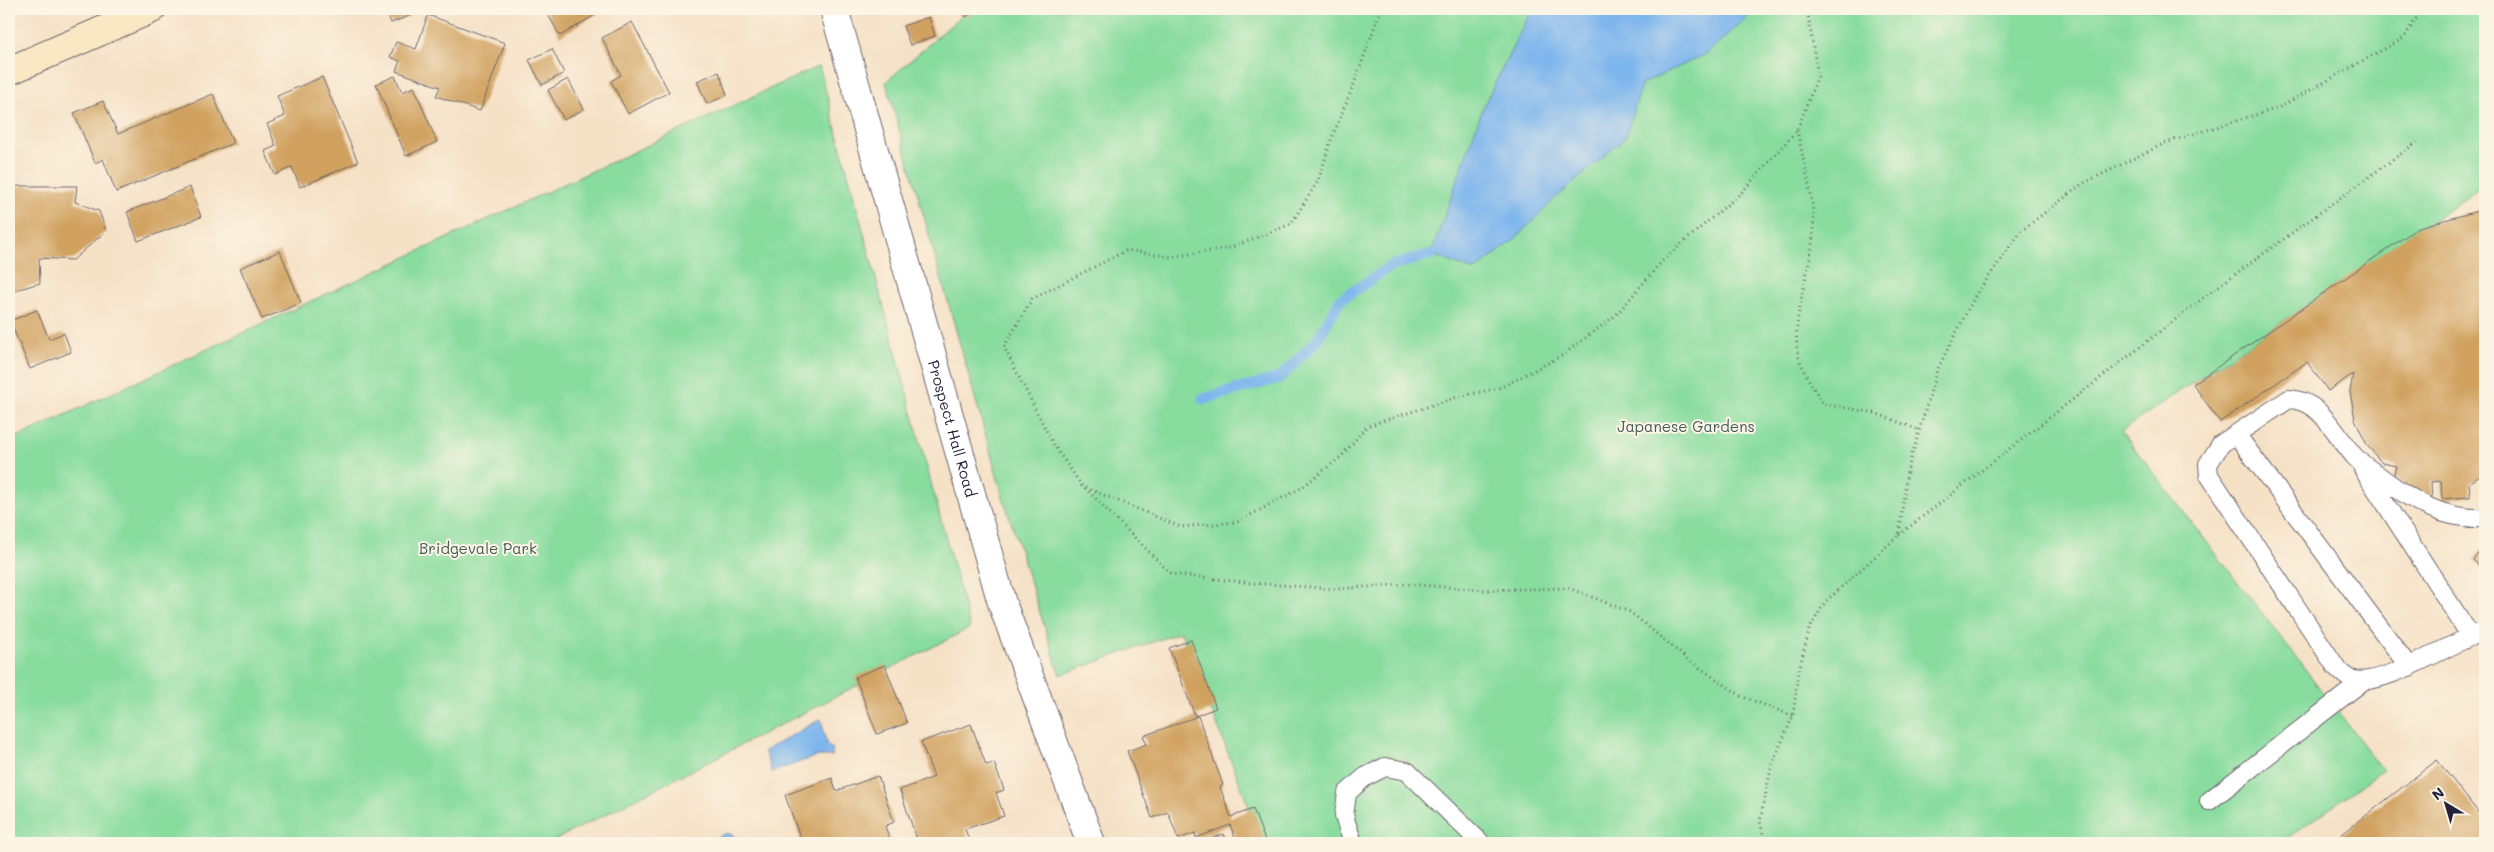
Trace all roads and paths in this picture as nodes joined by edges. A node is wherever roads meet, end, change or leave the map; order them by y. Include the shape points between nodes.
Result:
1 (152, 9) edge
2 (834, 9) edge
3 (1381, 9) edge
4 (1807, 9) edge
5 (2422, 9) edge
6 (9, 71) edge
7 (1797, 130) junction
8 (2417, 142) dead end
9 (1919, 430) junction
10 (2236, 434) junction
11 (2356, 458) junction
12 (1082, 486) junction
13 (2485, 518) edge
14 (1899, 535) junction
15 (2478, 633) edge
16 (2409, 667) junction
17 (2363, 681) junction
18 (1792, 716) junction
19 (2209, 801) dead end
20 (1088, 842) edge
21 (1352, 843) edge
22 (1482, 843) edge
23 (1765, 843) edge

1 - 6 street
2 - 20 street, Prospect Hall Road via 1002,603
3 - 12 path via 1318,181 1291,224 1230,248 1171,257 1127,250 1032,299 1004,347 1053,444
4 - 7 path via 1818,76
5 - 9 path via 2404,38 2278,108 2165,143 2082,184 2021,231 1975,296 1937,370
7 - 9 path via 1814,213 1811,252 1797,327 1797,350 1807,376 1823,404 1875,413
7 - 12 path via 1742,192 1663,260 1616,315 1563,354 1502,387 1454,398 1367,426 1342,456 1300,488 1238,522 1181,527
8 - 14 path via 2212,291
9 - 14 path via 1907,472
10 - 11 lane via 2289,399 2298,399 2315,407
10 - 16 lane
10 - 17 lane via 2213,454 2208,464 2209,475 2336,667 2351,679
11 - 13 lane via 2408,498 2438,513
11 - 15 lane
12 - 18 path via 1171,574 1337,589 1406,584 1485,590 1569,588 1630,612 1687,659 1741,696
14 - 18 path via 1825,602 1809,630
15 - 16 lane
16 - 17 lane
17 - 19 lane
18 - 23 path via 1772,764 1760,821
21 - 22 lane via 1344,816 1347,793 1365,776 1386,767 1406,770

